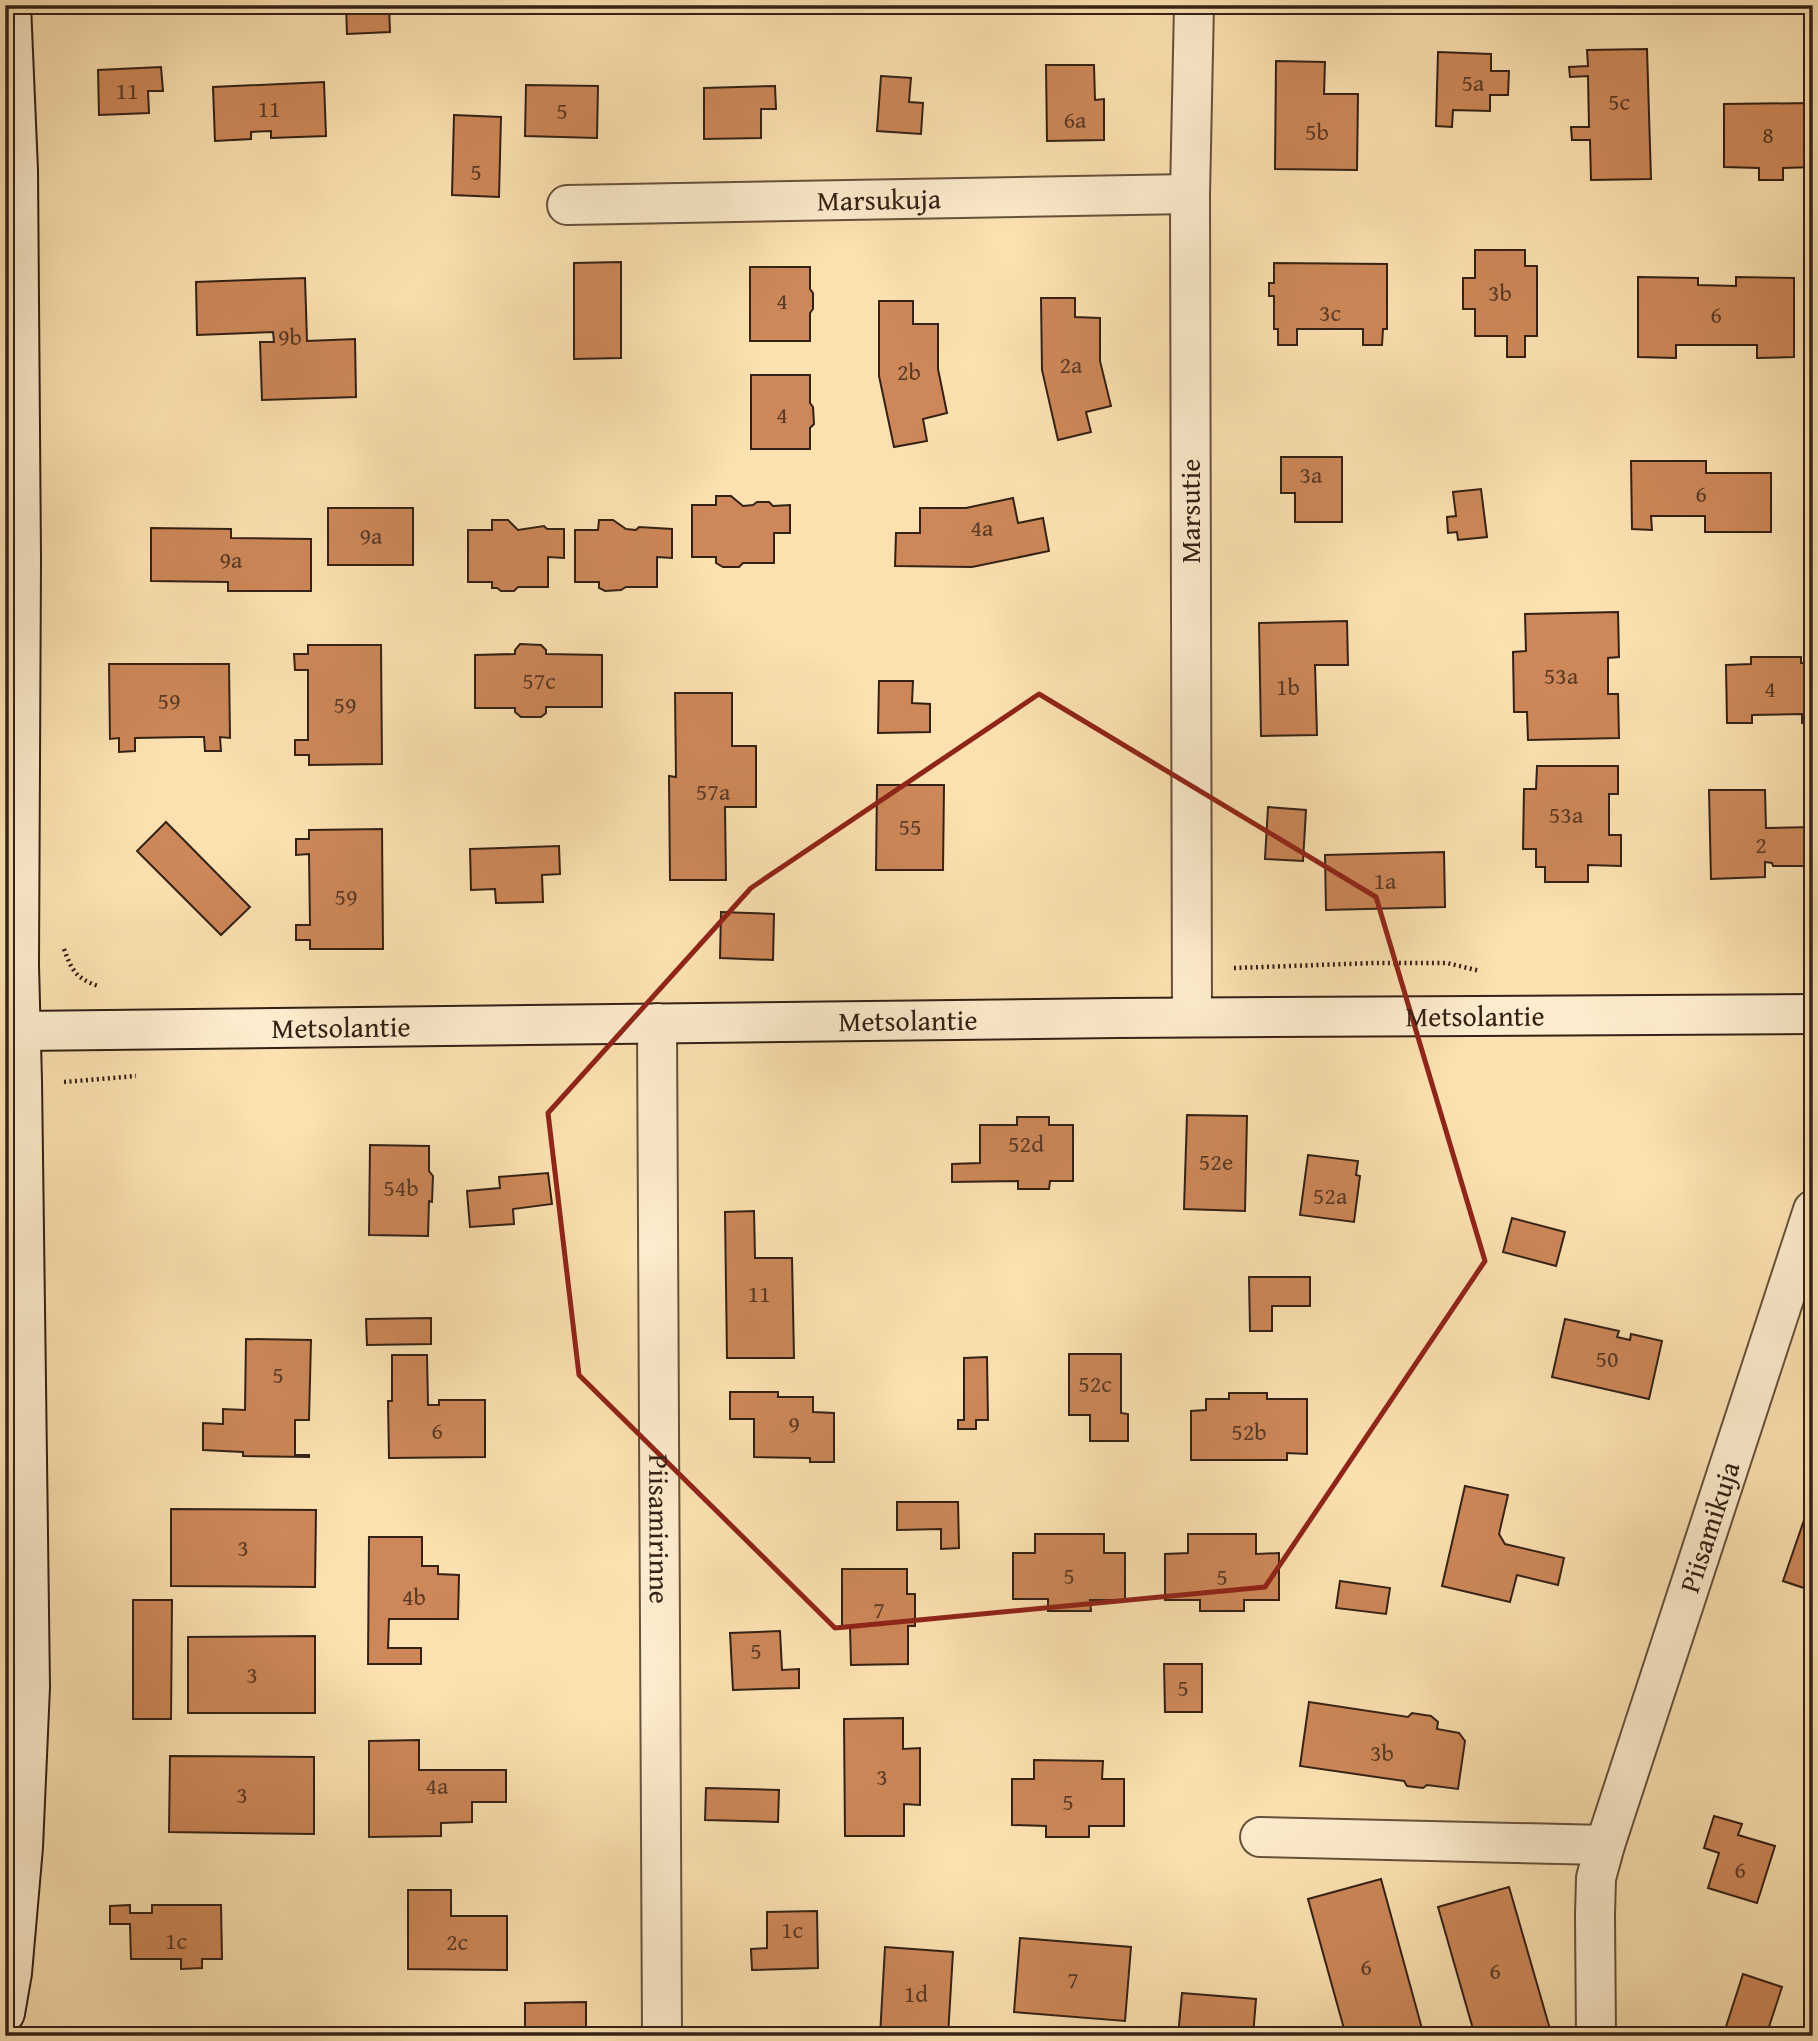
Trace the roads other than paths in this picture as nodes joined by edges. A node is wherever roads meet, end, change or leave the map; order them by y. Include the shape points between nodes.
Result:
1 (10, 5) edge
2 (1194, 5) edge
3 (1190, 194) junction
4 (567, 205) dead end
5 (1813, 1014) edge
6 (1192, 1017) junction
7 (657, 1023) junction
8 (13, 1032) edge
9 (1813, 1210) edge
10 (1260, 1837) dead end
11 (1605, 1845) junction
12 (5, 2013) edge
13 (662, 2036) edge
14 (1596, 2036) edge

1 - 8 street via 18,185 21,559 19,938
2 - 3 street, Marsutie
3 - 4 street, Marsukuja
3 - 6 street, Marsutie
5 - 6 street, Metsolantie
6 - 7 street, Metsolantie
7 - 8 street, Metsolantie
7 - 13 street, Piisamirinne
8 - 12 street via 30,1687 23,1847
9 - 11 street, Piisamikuja
10 - 11 street
11 - 14 street, Piisamikuja via 1595,1903

